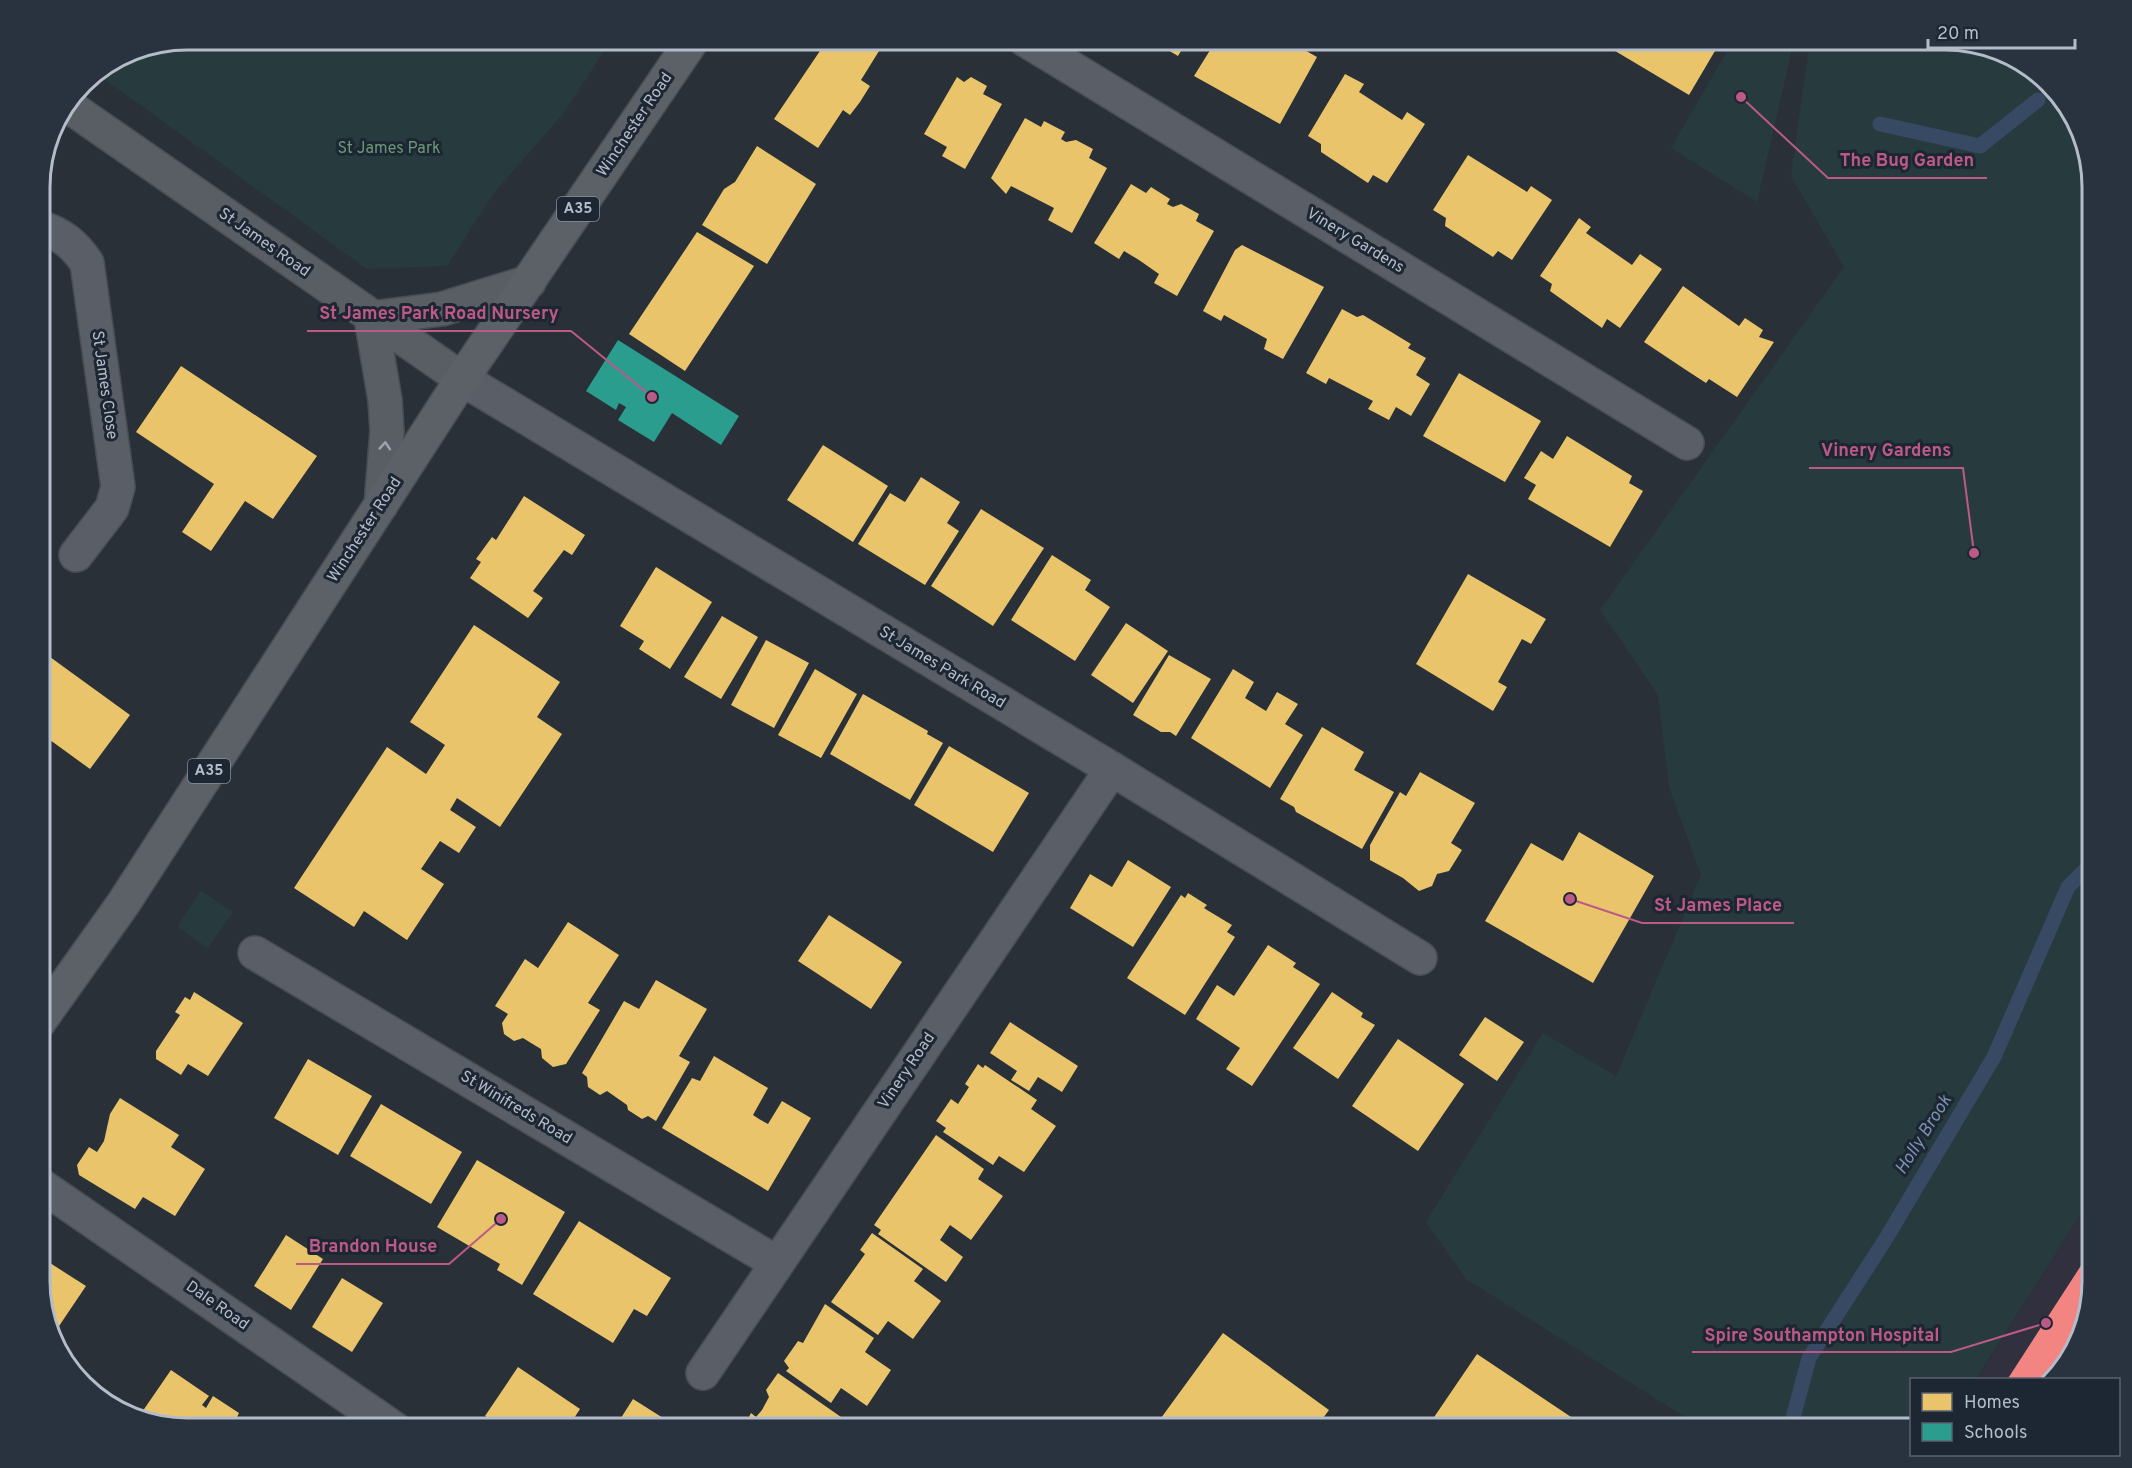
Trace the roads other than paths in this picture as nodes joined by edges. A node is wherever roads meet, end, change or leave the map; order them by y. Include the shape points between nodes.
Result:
1 (686, 50) edge
2 (1042, 50) edge
3 (73, 109) edge
4 (50, 231) edge
5 (529, 282) junction
6 (371, 318) junction
7 (462, 379) junction
8 (1687, 443) dead end
9 (381, 505) junction
10 (76, 555) dead end
11 (1112, 769) junction
12 (255, 952) dead end
13 (1420, 958) dead end
14 (50, 1007) edge
15 (50, 1192) edge
16 (777, 1263) junction
17 (704, 1373) dead end
18 (378, 1418) edge

1 - 5 main road, Winchester Road / A35
2 - 8 street, Vinery Gardens
3 - 6 street, St James Road
4 - 10 street, St James Close via 75,245 87,263 118,487 112,508
5 - 6 street via 442,309
5 - 7 main road, Winchester Road / A35
6 - 7 street, St James Road
9 -> 6 street via 386,410
7 - 9 main road, Winchester Road / A35
7 - 11 street, St James Park Road
9 - 14 main road, Winchester Road / A35 via 123,904
11 - 13 street, St James Park Road
11 - 16 street, Vinery Road
12 - 16 street, St Winifreds Road
15 - 18 street, Dale Road
16 - 17 street, Vinery Road

